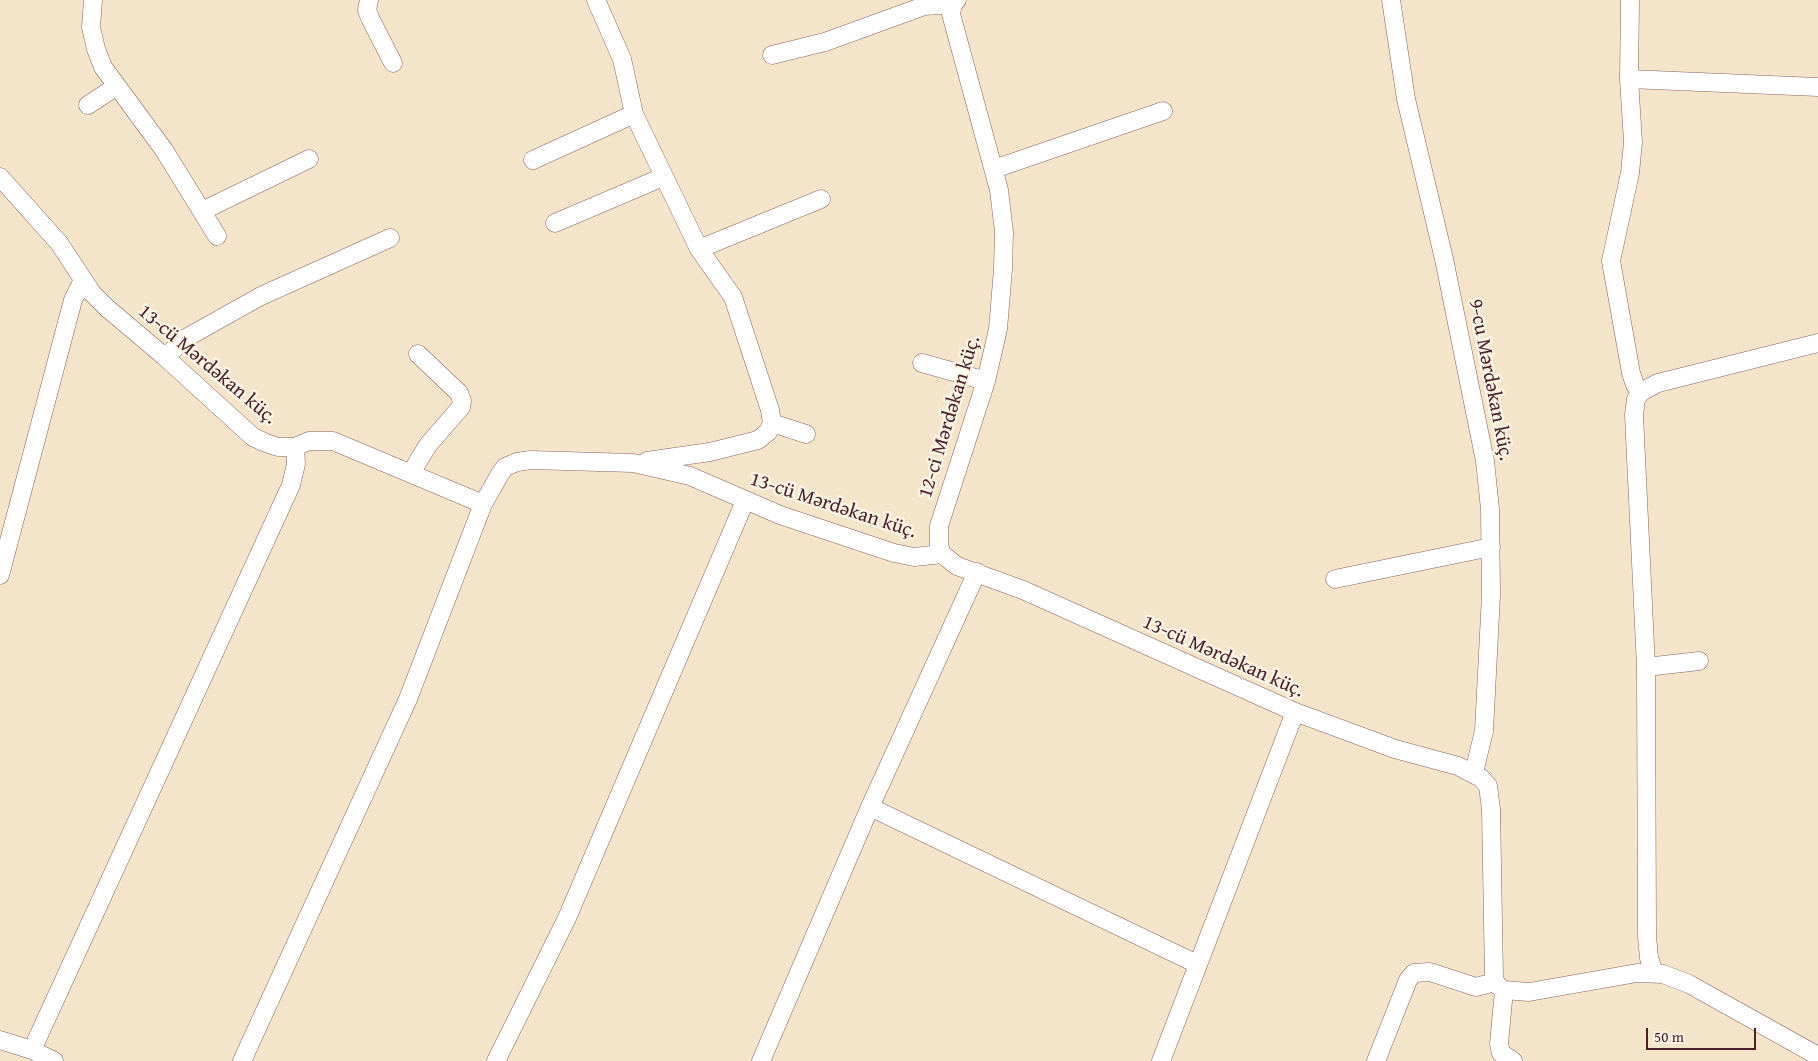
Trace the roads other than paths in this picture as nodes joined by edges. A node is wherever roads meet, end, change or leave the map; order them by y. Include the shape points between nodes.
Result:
1 (93, 0) edge
2 (369, 0) edge
3 (596, 0) edge
4 (1391, 0) edge
5 (1630, 0) edge
6 (955, 2) edge
7 (772, 55) dead end
8 (393, 63) dead end
9 (1629, 79) junction
10 (116, 86) junction
11 (1818, 87) edge
12 (88, 105) dead end
13 (1163, 111) dead end
14 (634, 114) junction
15 (309, 159) dead end
16 (533, 160) dead end
17 (994, 169) junction
18 (0, 177) edge
19 (663, 177) junction
20 (821, 199) dead end
21 (202, 211) junction
22 (555, 223) dead end
23 (217, 236) dead end
24 (390, 238) dead end
25 (699, 249) junction
26 (83, 280) junction
27 (1818, 343) edge
28 (418, 354) dead end
29 (165, 357) junction
30 (922, 363) dead end
31 (986, 381) junction
32 (1641, 392) junction
33 (772, 423) junction
34 (806, 434) dead end
35 (295, 447) junction
36 (710, 452) junction
37 (633, 463) junction
38 (411, 473) junction
39 (707, 483) junction
40 (745, 502) junction
41 (483, 504) junction
42 (1492, 547) junction
43 (942, 554) junction
44 (976, 572) junction
45 (0, 575) edge
46 (1335, 579) dead end
47 (1699, 661) dead end
48 (1646, 667) junction
49 (1295, 712) junction
50 (1474, 772) junction
51 (870, 807) junction
52 (1197, 964) junction
53 (1654, 972) junction
54 (1500, 986) junction
55 (0, 1040) edge
56 (32, 1050) junction
57 (1818, 1056) edge
58 (54, 1061) edge
59 (242, 1061) edge
60 (496, 1061) edge
61 (761, 1061) edge
62 (1161, 1061) edge
63 (1376, 1061) edge
64 (1513, 1061) edge

1 - 10 street via 91,27 96,49
2 - 8 street via 367,10 370,18
3 - 14 street via 622,58
4 - 42 street, 9-cu Mərdəkan küç. via 1406,99 1444,259 1485,461
5 - 9 street
6 - 7 street via 924,6 825,42
6 - 17 street, 12-ci Mərdəkan küç. via 951,14 953,24
9 - 11 street
9 - 32 street via 1633,142 1630,173 1611,261 1631,373
10 - 12 street
10 - 21 street via 164,150
13 - 17 street
14 - 16 street
14 - 19 street
15 - 21 street
17 - 31 street, 12-ci Mərdəkan küç. via 1002,210 1003,269 998,329
18 - 26 street, 13-cü Mərdəkan küç. via 59,243
19 - 22 street
19 - 25 street
20 - 25 street
21 - 23 street
24 - 29 street via 261,296 186,338
25 - 33 street via 733,297
26 - 29 street, 13-cü Mərdəkan küç. via 107,308
26 - 45 street via 73,300
27 - 32 street via 1658,383
28 - 38 street via 459,393 462,400 461,407 428,445
29 - 35 street, 13-cü Mərdəkan küç. via 254,437 278,447
30 - 31 street
31 - 43 street, 12-ci Mərdəkan küç. via 939,526
32 - 48 street via 1636,399 1634,414
33 - 34 street
33 - 36 street via 768,432 758,440
35 - 38 street, 13-cü Mərdəkan küç. via 309,441 333,441
35 - 56 street via 292,485
36 - 37 street
36 - 39 street
37 - 39 street, 13-cü Mərdəkan küç.
37 - 41 street, 13-cü Mərdəkan küç. via 517,462 505,467
38 - 41 street, 13-cü Mərdəkan küç.
39 - 40 street, 13-cü Mərdəkan küç.
40 - 43 street, 13-cü Mərdəkan küç. via 894,553 914,557
40 - 60 street via 567,918
41 - 59 street via 408,700
42 - 46 street
42 - 50 street, 9-cu Mərdəkan küç. via 1484,730
43 - 44 street, 13-cü Mərdəkan küç. via 957,566
44 - 49 street, 13-cü Mərdəkan küç.
44 - 51 street
47 - 48 street
48 - 53 street via 1647,936
49 - 50 street, 13-cü Mərdəkan küç. via 1395,749
49 - 52 street
50 - 54 street via 1488,786 1490,795
51 - 52 street
51 - 61 street
52 - 62 street
53 - 54 street via 1529,992
53 - 57 street via 1689,984
54 - 63 street via 1476,987 1430,972 1414,973 1408,980
54 - 64 street via 1499,1044 1501,1054
55 - 56 street
56 - 58 street

